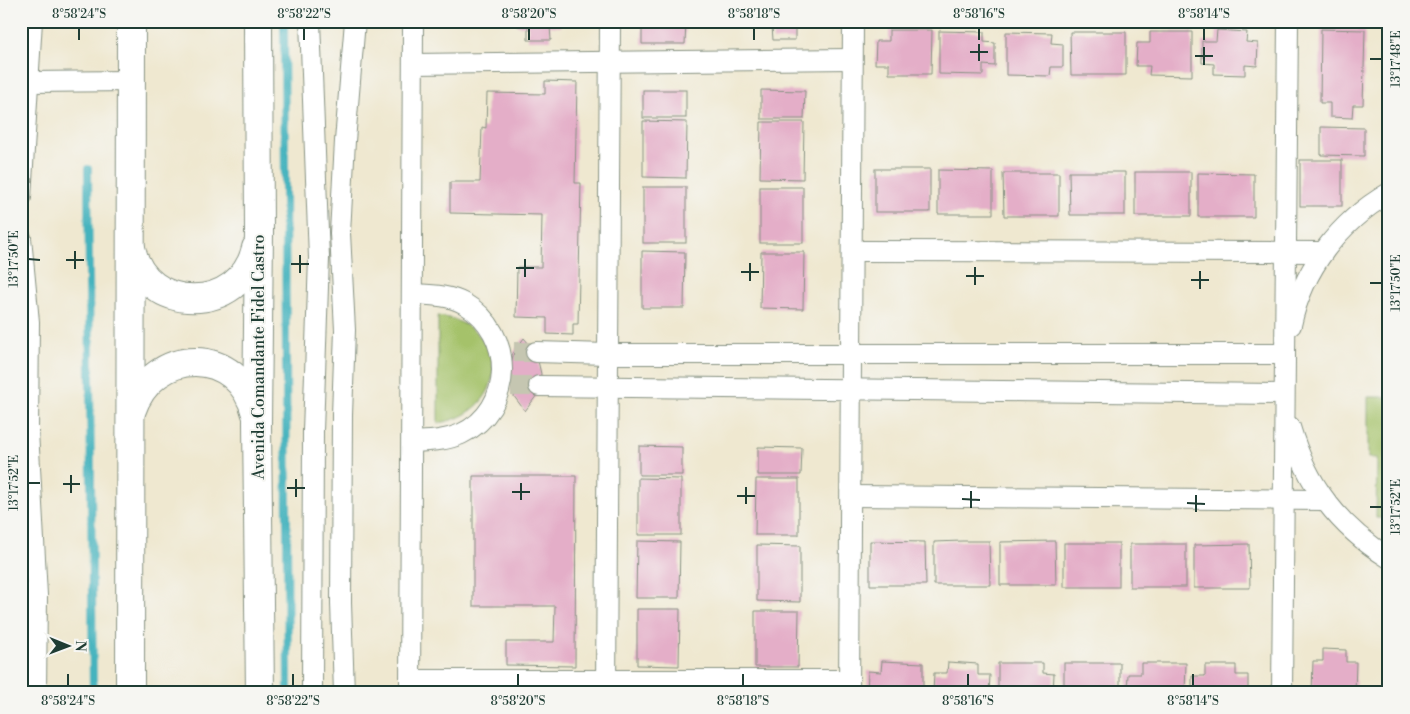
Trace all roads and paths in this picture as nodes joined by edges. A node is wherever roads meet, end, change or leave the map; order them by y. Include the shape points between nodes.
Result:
1 (32, 21) edge
2 (131, 21) edge
3 (258, 21) edge
4 (310, 21) edge
5 (342, 21) edge
6 (355, 21) edge
7 (413, 21) edge
8 (610, 21) edge
9 (853, 21) edge
10 (1288, 21) edge
11 (852, 59) junction
12 (610, 62) junction
13 (413, 64) junction
14 (28, 82) junction
15 (131, 82) junction
16 (345, 141) junction
17 (1389, 193) edge
18 (21, 197) edge
19 (130, 231) junction
20 (259, 232) junction
21 (21, 238) edge
22 (852, 251) junction
23 (1285, 252) junction
24 (1323, 252) junction
25 (413, 294) junction
26 (536, 352) tunnel mouth
27 (608, 354) junction
28 (851, 354) junction
29 (1284, 354) junction
30 (539, 386) tunnel mouth
31 (608, 387) junction
32 (851, 389) junction
33 (1283, 394) junction
34 (130, 423) junction
35 (257, 424) junction
36 (412, 442) junction
37 (850, 496) junction
38 (1284, 500) junction
39 (1324, 500) junction
40 (1389, 558) edge
41 (410, 686) edge
42 (606, 686) edge
43 (849, 686) edge
44 (36, 693) edge
45 (130, 693) edge
46 (260, 693) edge
47 (312, 693) edge
48 (344, 693) edge
49 (1282, 693) edge

1 - 14 street
2 - 15 highway
3 - 20 highway, Avenida Comandante Fidel Castro
4 - 47 street via 319,258 313,431
5 - 16 street
6 - 16 street
7 - 13 street
8 - 12 street
9 - 11 street
10 - 23 street
11 - 12 street
11 - 22 street
12 - 13 street
12 - 27 street
13 - 25 street
14 - 15 street
14 - 18 street
15 - 19 highway
16 - 48 street via 340,233 346,330 341,584
17 - 24 street via 1351,220
19 - 20 highway via 136,263 148,280 165,292 194,299 214,296 240,279 252,262
19 - 34 highway
20 - 35 highway, Avenida Comandante Fidel Castro
21 - 44 street via 29,322 28,431 37,594
22 - 23 street
22 - 28 street
23 - 24 street
23 - 29 street
24 - 29 street via 1312,266 1301,294
25 - 36 street
25 - 36 street via 438,295 464,303 485,320 508,352 506,386 472,427 448,439
26 - 27 street
27 - 28 street
27 - 31 street
28 - 29 street
28 - 32 street
29 - 33 street
30 - 31 street
31 - 32 street
31 - 42 street
32 - 33 street
32 - 37 street
33 - 38 street
33 - 39 street via 1298,455
34 - 35 highway via 134,402 146,383 163,370 195,362 216,366 235,377 254,404
34 - 45 highway
35 - 46 highway, Avenida Comandante Fidel Castro
36 - 41 street
37 - 38 street
37 - 43 street
38 - 39 street
38 - 49 street
39 - 40 street via 1347,527
41 - 42 street
42 - 43 street

